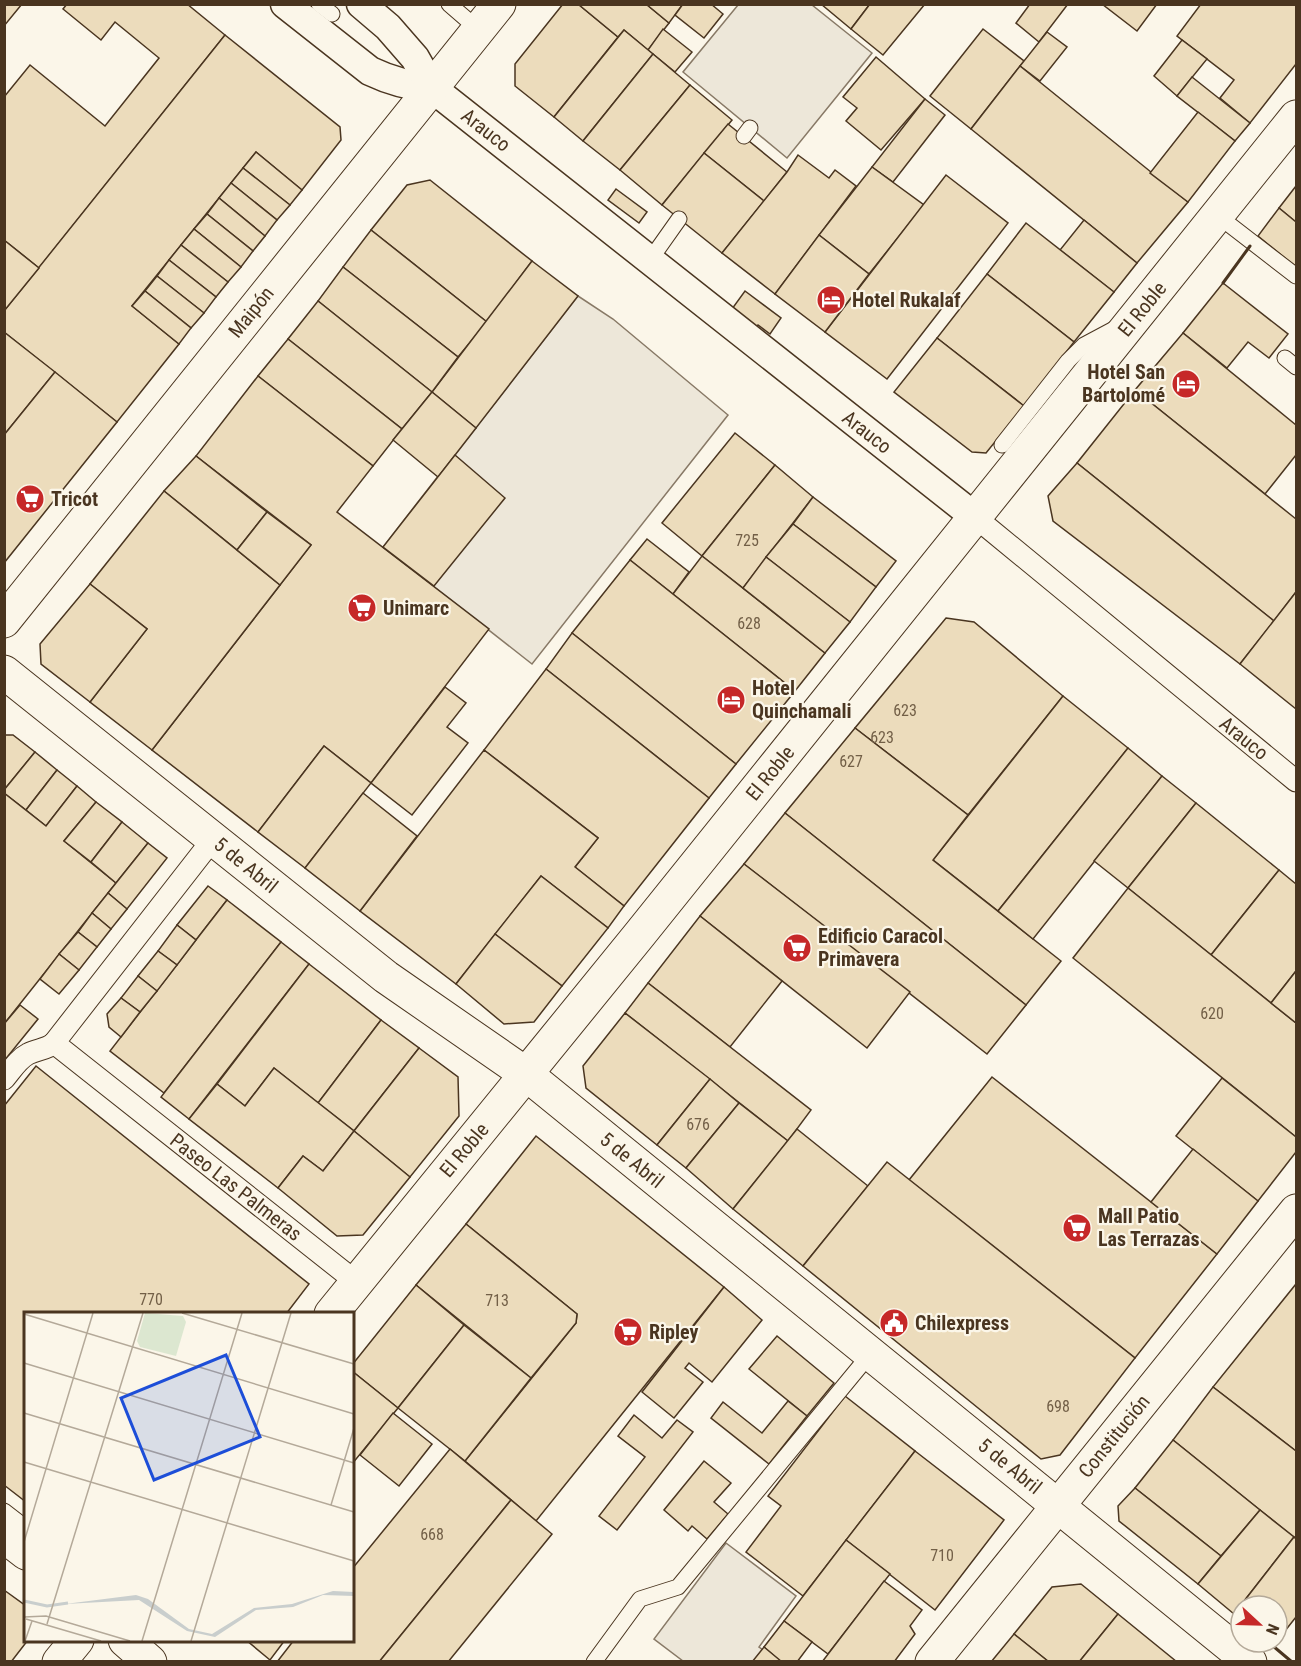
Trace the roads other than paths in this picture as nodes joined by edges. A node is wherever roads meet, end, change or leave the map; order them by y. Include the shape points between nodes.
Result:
1 (285, 4) edge
2 (319, 4) edge
3 (361, 4) edge
4 (449, 4) edge
5 (499, 4) edge
6 (332, 14) dead end
7 (479, 30) junction
8 (432, 88) junction
9 (1296, 117) edge
10 (1218, 215) junction
11 (679, 219) dead end
12 (650, 260) junction
13 (1296, 276) edge
14 (1135, 318) junction
15 (1002, 445) dead end
16 (975, 518) junction
17 (4, 621) edge
18 (4, 672) edge
19 (1296, 781) edge
20 (213, 839) junction
21 (54, 1043) junction
22 (526, 1074) junction
23 (4, 1079) edge
24 (1296, 1210) edge
25 (356, 1281) junction
26 (333, 1312) edge
27 (871, 1353) junction
28 (1058, 1505) junction
29 (4, 1511) edge
30 (24, 1526) edge
31 (4, 1536) edge
32 (24, 1551) edge
33 (75, 1642) edge
34 (125, 1642) edge
35 (59, 1662) edge
36 (150, 1662) edge
37 (594, 1662) edge
38 (932, 1662) edge
39 (1250, 1662) edge

1 - 8 street via 370,71 408,86
2 - 6 lane
3 - 8 street, Arauco via 415,58
4 - 7 lane
5 - 7 street, Maipón
7 - 8 street, Maipón
8 - 12 street, Arauco
8 - 17 street, Maipón
9 - 10 street, El Roble
10 - 13 lane
10 - 14 street, El Roble
11 - 12 lane
12 - 16 street, Arauco
14 - 15 lane via 1084,345
14 - 16 street, El Roble
16 - 19 street, Arauco
16 - 22 street, El Roble
18 - 20 street, 5 de Abril
20 - 21 street
20 - 22 street, 5 de Abril via 386,977
21 - 23 street via 22,1057
21 - 25 street, Paseo Las Palmeras
22 - 25 street, El Roble
22 - 27 street, 5 de Abril
24 - 28 street, Constitución
25 - 26 street, El Roble
27 - 28 street, 5 de Abril
27 - 37 lane via 678,1587 640,1599
28 - 38 street, Constitución
28 - 39 street, 5 de Abril
29 - 30 lane
31 - 32 street
33 - 35 street
34 - 36 street

